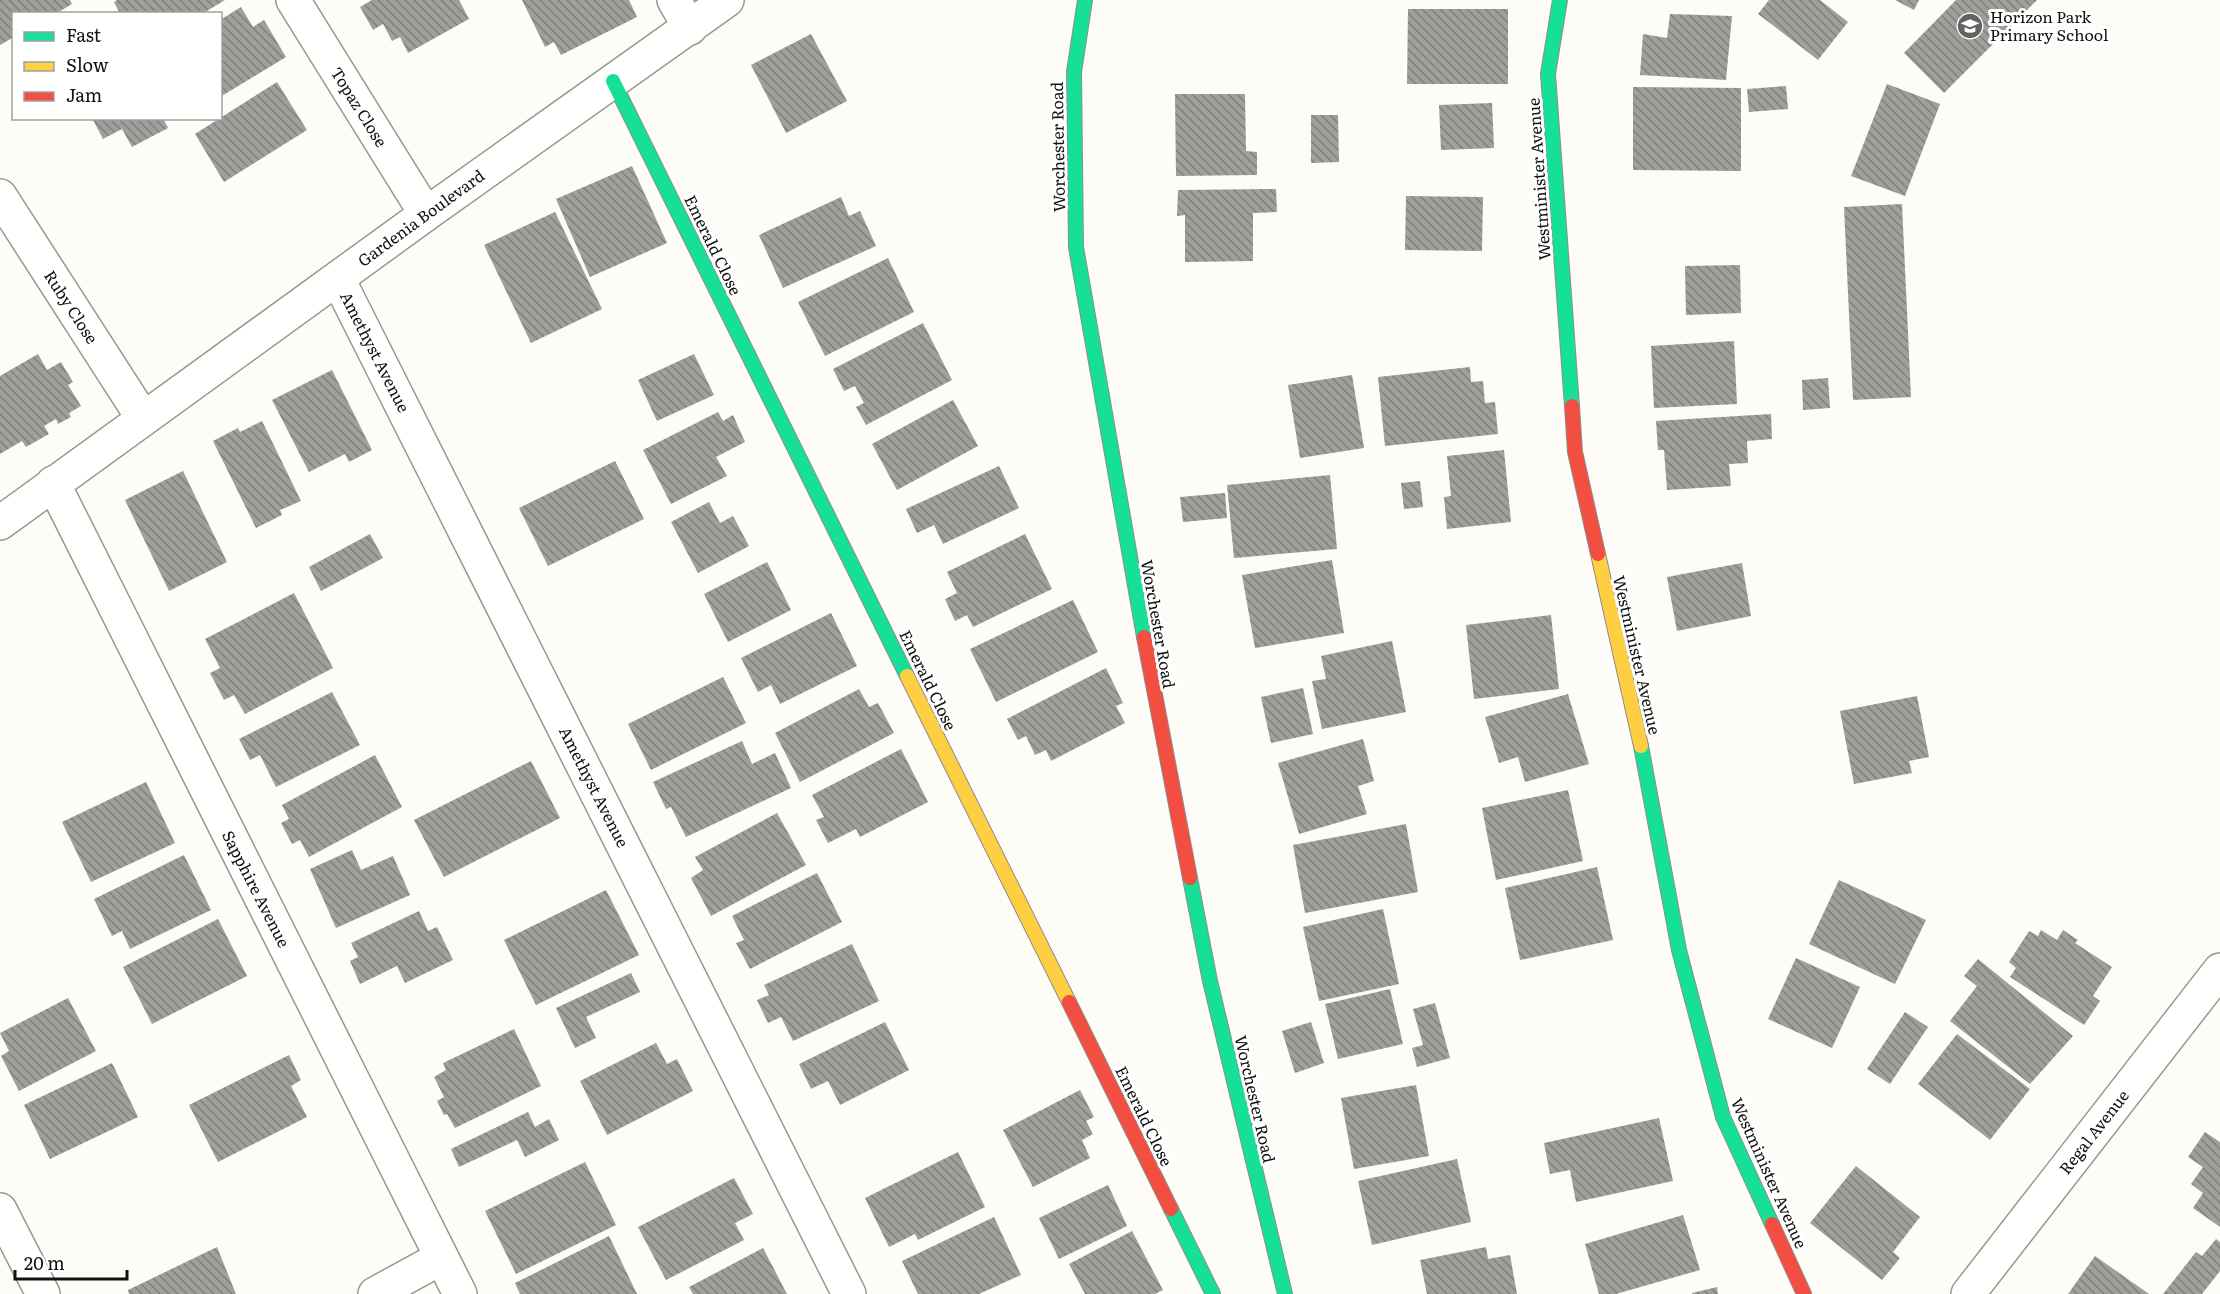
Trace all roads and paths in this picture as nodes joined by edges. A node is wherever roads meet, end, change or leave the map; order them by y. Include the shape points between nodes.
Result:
1 (293, 0) edge
2 (674, 0) edge
3 (727, 0) edge
4 (1084, 0) edge
5 (1560, 0) edge
6 (690, 28) junction
7 (614, 81) junction
8 (0, 196) edge
9 (426, 214) junction
10 (338, 279) junction
11 (143, 418) junction
12 (53, 483) junction
13 (0, 523) edge
14 (2220, 970) edge
15 (0, 1210) edge
16 (441, 1258) junction
17 (43, 1294) edge
18 (375, 1294) edge
19 (459, 1294) edge
20 (849, 1294) edge
21 (1213, 1294) edge
22 (1285, 1294) edge
23 (1804, 1294) edge
24 (1968, 1294) edge

1 - 9 street, Topaz Close
2 - 6 street
3 - 6 street, Gardenia Boulevard
4 - 22 street, Worchester Road via 1074,72 1076,247 1158,720 1210,981
5 - 23 street, Westminister Avenue via 1548,74 1575,452 1639,737 1679,950 1723,1117
6 - 7 street, Gardenia Boulevard
7 - 9 street, Gardenia Boulevard
7 - 21 street, Emerald Close
8 - 11 street, Ruby Close
9 - 10 street, Gardenia Boulevard
10 - 11 street, Gardenia Boulevard
10 - 20 street, Amethyst Avenue
11 - 12 street, Gardenia Boulevard
12 - 13 street, Gardenia Boulevard
12 - 16 street, Sapphire Avenue
14 - 24 street, Regal Avenue
15 - 17 street
16 - 18 street
16 - 19 street, Sapphire Avenue

